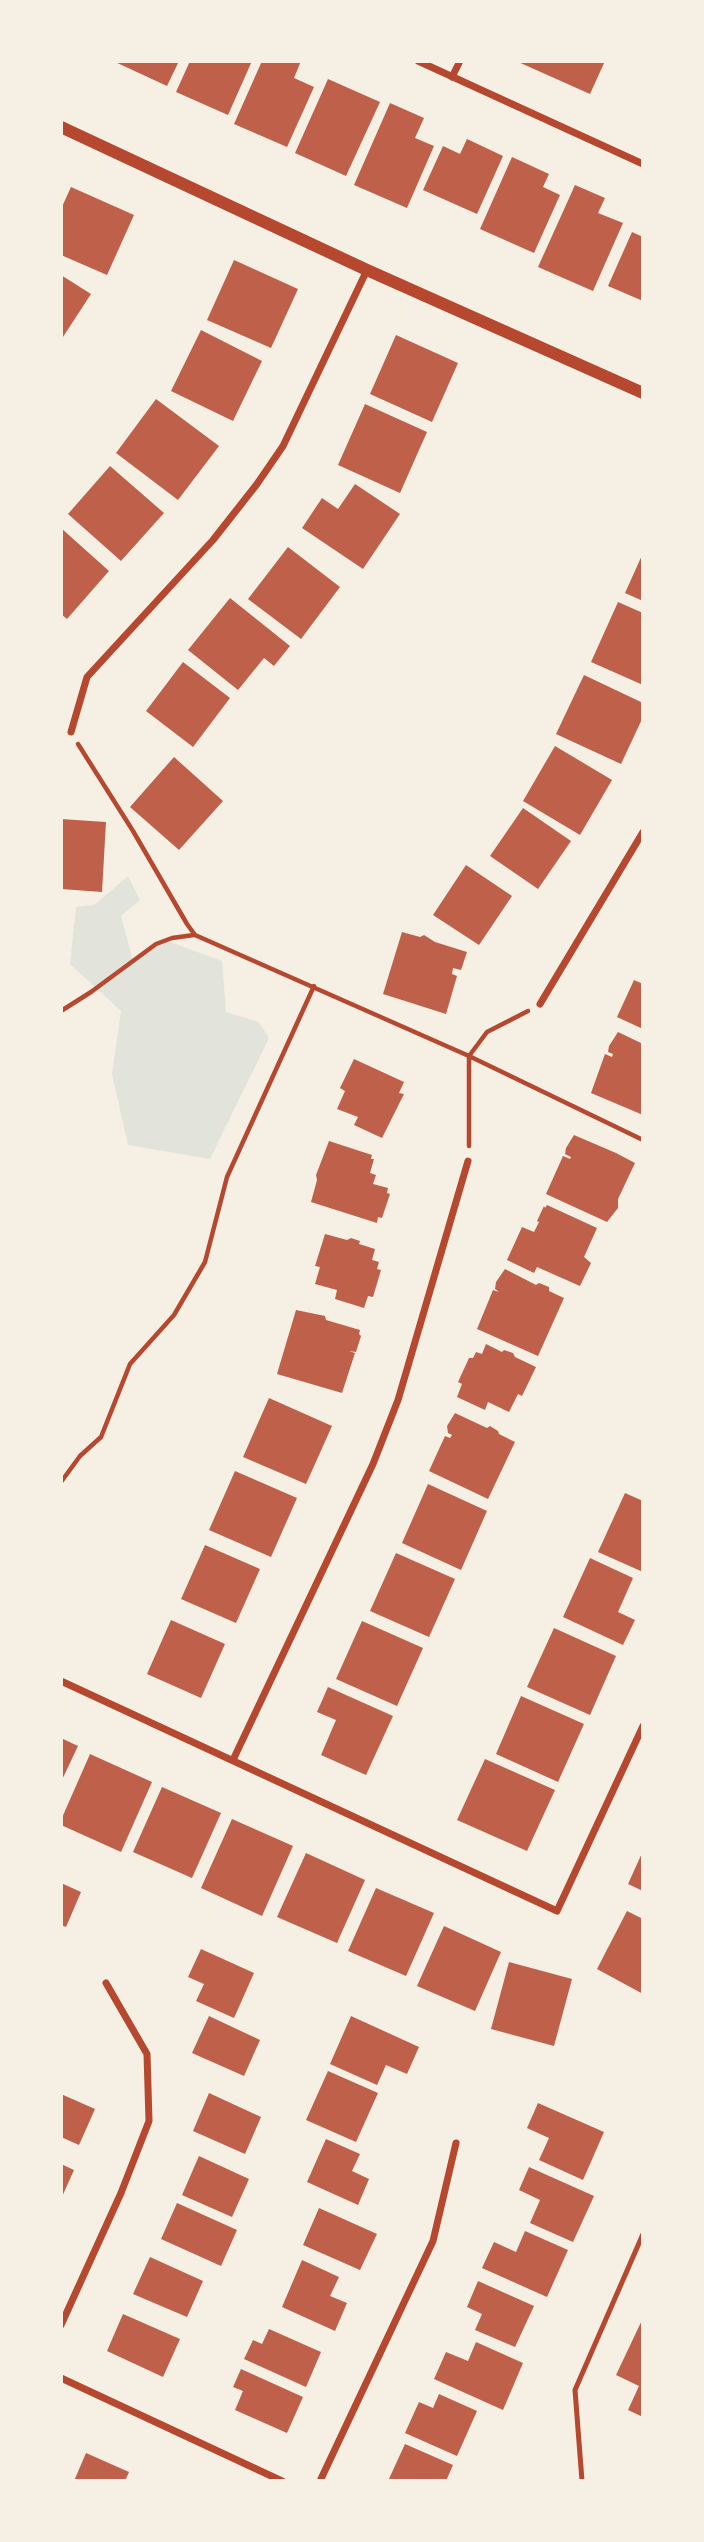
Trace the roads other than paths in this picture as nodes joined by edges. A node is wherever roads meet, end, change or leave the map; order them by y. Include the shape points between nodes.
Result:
1 (418, 61) edge
2 (460, 61) edge
3 (452, 77) junction
4 (61, 127) edge
5 (643, 164) edge
6 (367, 270) junction
7 (643, 393) edge
8 (71, 732) road end
9 (643, 832) edge
10 (540, 1004) road end
11 (468, 1161) road end
12 (61, 1681) edge
13 (643, 1726) edge
14 (233, 1760) junction
15 (106, 1983) dead end
16 (456, 2143) dead end
17 (643, 2234) edge
18 (61, 2325) edge
19 (61, 2378) edge
20 (282, 2481) edge
21 (320, 2481) edge
22 (582, 2481) edge

1 - 3 street
2 - 3 street
3 - 5 street
4 - 6 street
6 - 7 street
6 - 8 street via 283,446 213,540 87,677
9 - 10 street
11 - 14 street via 398,1400 373,1464
12 - 14 street
13 - 14 street via 557,1911
15 - 18 street via 147,2054 149,2121
16 - 21 street via 433,2241
17 - 22 lane via 575,2390
19 - 20 street

